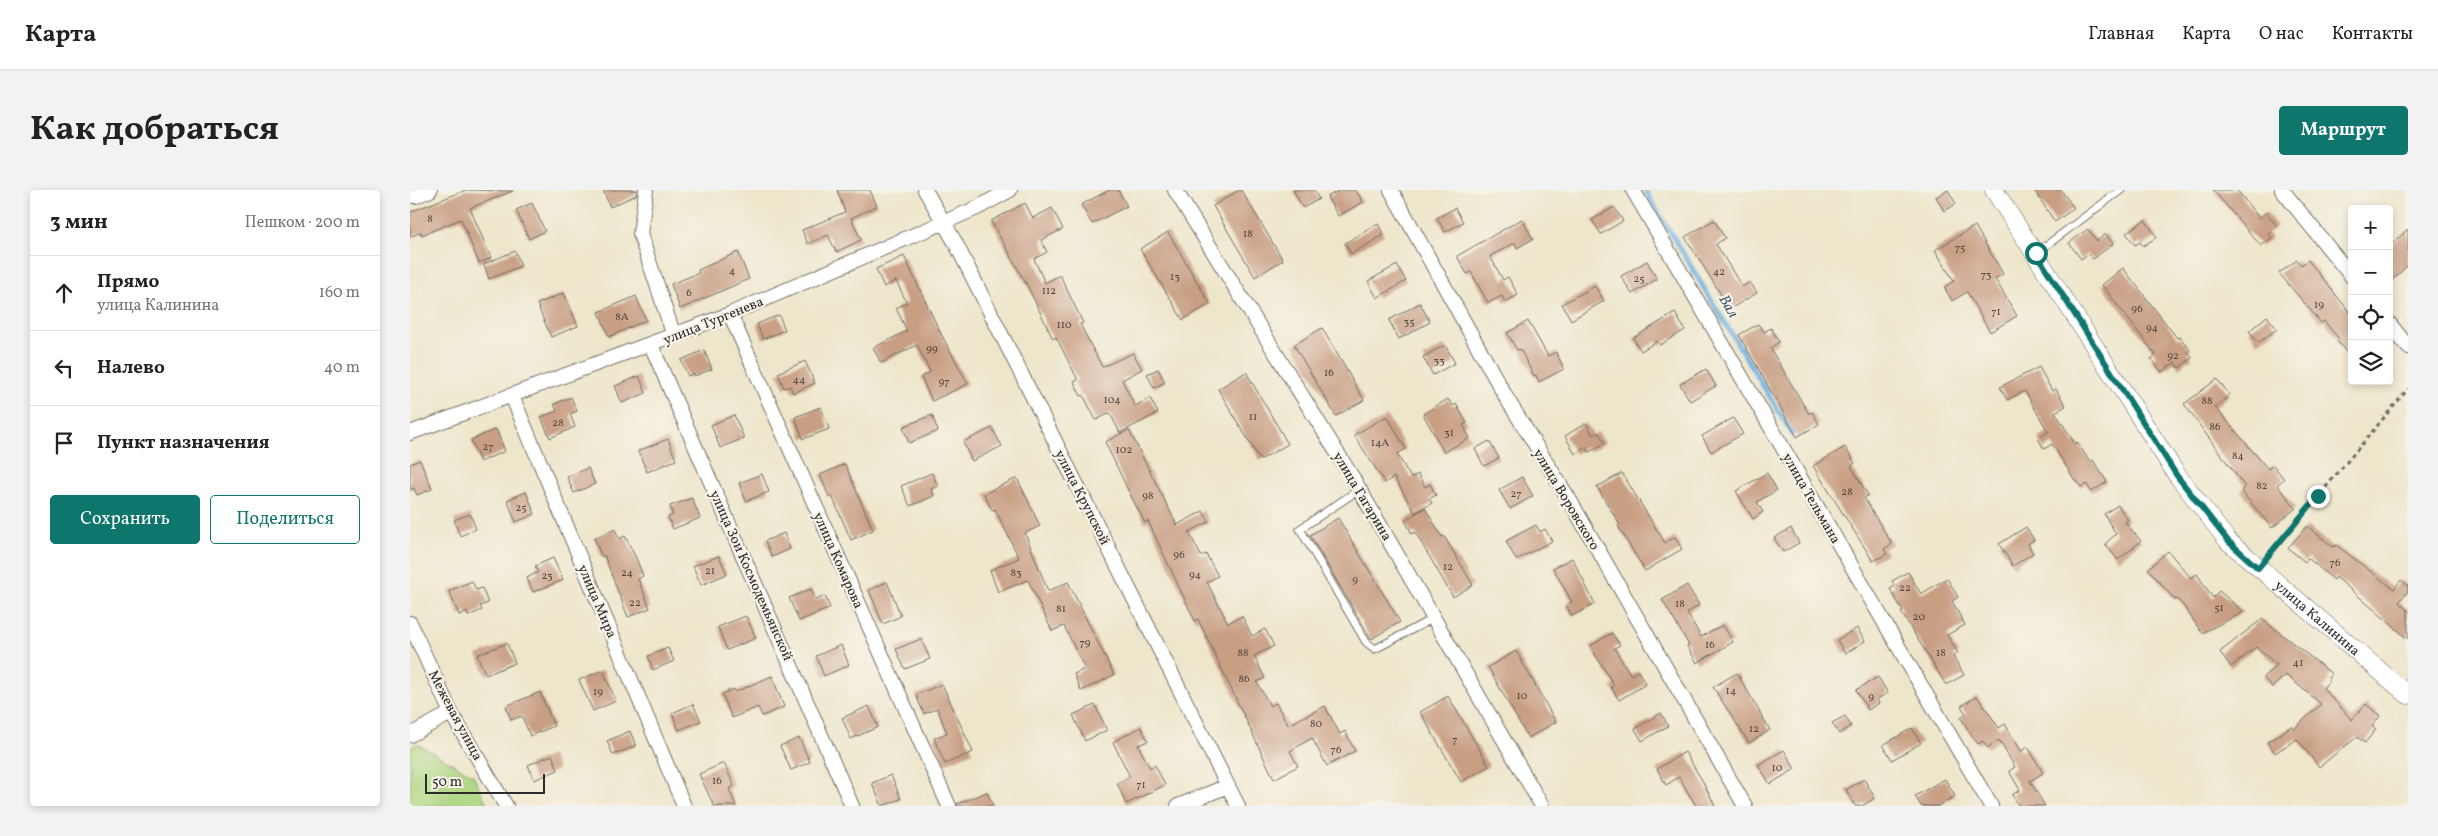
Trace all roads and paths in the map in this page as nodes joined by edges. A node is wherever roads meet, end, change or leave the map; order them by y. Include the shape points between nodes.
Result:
1 (430, 190) edge
2 (646, 190) edge
3 (926, 190) edge
4 (1010, 190) edge
5 (1175, 190) edge
6 (1391, 190) edge
7 (1633, 190) edge
8 (1994, 190) edge
9 (2121, 190) edge
10 (2282, 190) edge
11 (410, 196) edge
12 (944, 222) junction
13 (2036, 253) junction
14 (2348, 272) edge
15 (730, 314) junction
16 (2393, 329) edge
17 (674, 336) junction
18 (651, 344) junction
19 (2408, 347) edge
20 (2408, 389) edge
21 (512, 396) junction
22 (410, 433) edge
23 (1360, 489) junction
24 (2258, 568) junction
25 (1434, 618) junction
26 (410, 622) edge
27 (2408, 695) edge
28 (452, 713) junction
29 (410, 735) edge
30 (1228, 786) junction
31 (506, 806) edge
32 (684, 806) edge
33 (852, 806) edge
34 (949, 806) edge
35 (1178, 806) edge
36 (1238, 806) edge
37 (1542, 806) edge
38 (1745, 806) edge
39 (1991, 806) edge

1 - 11 street
2 - 17 street via 640,234
3 - 12 street, улица Крупской
4 - 12 street, улица Тургенева
5 - 23 street, улица Гагарина
6 - 38 street, улица Воровского via 1507,399 1569,499
7 - 39 street, улица Тельмана
8 - 13 street, улица Калинина
9 - 13 lane
10 - 14 street
12 - 15 street, улица Тургенева
12 - 30 street, улица Крупской
13 - 24 street, улица Калинина via 2177,476 2228,541
15 - 17 street, улица Тургенева
15 - 34 street, улица Комарова
16 - 19 street
17 - 18 street, улица Тургенева
18 - 21 street, улица Тургенева
18 - 33 street, улица Зои Космодемьянской
20 - 24 path
21 - 22 street, улица Тургенева
21 - 32 street, улица Мира
23 - 25 street, улица Гагарина
23 - 25 lane via 1300,529 1366,642 1375,649
24 - 27 street, улица Калинина
25 - 37 street, улица Гагарина
26 - 28 street, Межевая улица
28 - 29 street
28 - 31 street, Межевая улица
30 - 35 street
30 - 36 street, улица Крупской

